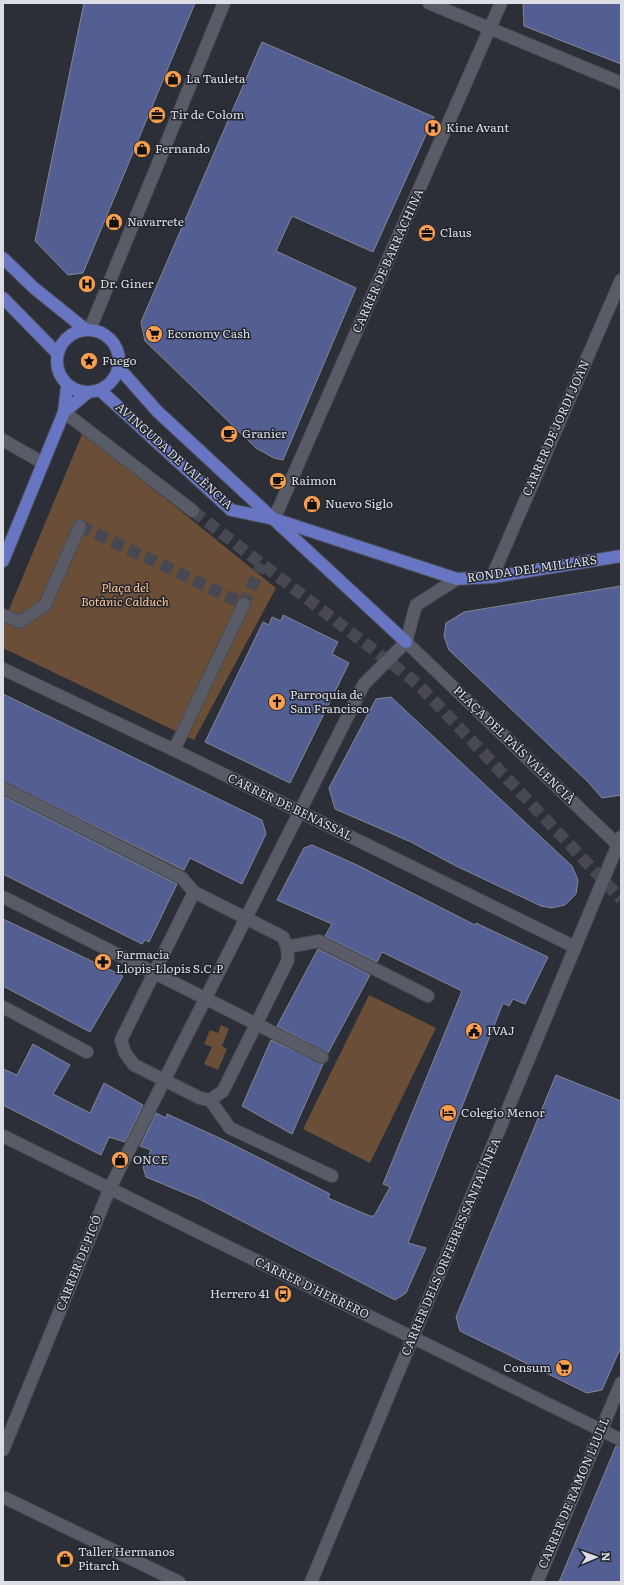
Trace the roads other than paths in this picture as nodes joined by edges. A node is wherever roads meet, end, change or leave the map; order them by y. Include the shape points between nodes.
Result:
1 (224, 3) edge
2 (430, 3) edge
3 (501, 3) edge
4 (490, 28) junction
5 (621, 83) edge
6 (3, 258) edge
7 (621, 280) edge
8 (3, 298) edge
9 (88, 329) junction
10 (57, 353) junction
11 (119, 368) junction
12 (67, 386) junction
13 (101, 391) junction
14 (87, 393) junction
15 (64, 412) junction
16 (3, 440) edge
17 (43, 463) junction
18 (193, 511) tunnel mouth
19 (274, 519) junction
20 (80, 526) dead end
21 (621, 556) edge
22 (3, 561) edge
23 (492, 577) junction
24 (457, 579) junction
25 (244, 604) dead end
26 (3, 615) edge
27 (406, 642) junction
28 (3, 669) edge
29 (174, 750) junction
30 (3, 788) edge
31 (300, 812) junction
32 (620, 843) edge
33 (194, 892) junction
34 (3, 897) edge
35 (246, 918) junction
36 (287, 946) junction
37 (575, 947) junction
38 (154, 972) junction
39 (428, 996) dead end
40 (206, 998) junction
41 (3, 1007) edge
42 (256, 1023) junction
43 (87, 1052) dead end
44 (322, 1057) dead end
45 (164, 1080) junction
46 (210, 1100) junction
47 (3, 1136) edge
48 (332, 1176) dead end
49 (110, 1188) junction
50 (413, 1338) junction
51 (621, 1383) edge
52 (600, 1430) junction
53 (621, 1440) edge
54 (3, 1450) edge
55 (3, 1497) edge
56 (179, 1582) edge
57 (311, 1582) edge
58 (537, 1582) edge

1 - 9 street
2 - 4 street
3 - 4 street, CARRER DE BARRACHINA
4 - 5 street
4 - 19 street, CARRER DE BARRACHINA
6 - 9 main road via 34,288
7 - 23 street, CARRER DE JORDI JOAN
8 - 10 main road
9 - 10 main road via 67,336
9 - 11 main road via 108,336 118,350
10 - 12 main road via 58,371
11 - 13 main road via 112,382
11 - 19 main road, AVINGUDA DE VALÈNCIA via 157,411
12 - 14 main road
12 - 15 main road
13 - 14 main road
13 - 19 main road, AVINGUDA DE VALÈNCIA via 231,510
14 - 15 main road
15 - 17 main road
15 - 18 street
16 - 17 street
17 - 22 main road
19 - 24 main road, AVINGUDA DE VALÈNCIA
19 - 27 main road, AVINGUDA DE VALÈNCIA
20 - 26 street via 44,605 20,622
21 - 23 main road, RONDA DEL MILLARS
23 - 24 main road, RONDA DEL MILLARS
24 - 27 street, RONDA DEL MILLARS via 416,605
25 - 29 street
27 - 31 street, CARRER DE PICÓ via 364,684
27 - 32 street, PLAÇA DEL PAÍS VALENCIÀ
28 - 29 street, CARRER DE BENASSAL
29 - 31 street, CARRER DE BENASSAL
30 - 33 street via 182,878
31 - 35 street, CARRER DE PICÓ
31 - 37 street, CARRER DE BENASSAL
32 - 37 street, CARRER DELS ORFEBRES SANTALÍNEA
33 - 35 street
33 - 38 street
34 - 38 street
35 - 36 street via 284,937
35 - 40 street, CARRER DE PICÓ
36 - 39 street via 319,941
36 - 42 street via 288,960
37 - 50 street, CARRER DELS ORFEBRES SANTALÍNEA
38 - 40 street
38 - 45 street via 121,1040 125,1053 134,1065
40 - 42 street
40 - 45 street, CARRER DE PICÓ
41 - 43 street
42 - 44 street
42 - 46 street via 223,1091
45 - 46 street via 200,1098
45 - 49 street, CARRER DE PICÓ
46 - 48 street via 230,1128
47 - 49 street, CARRER D'HERRERO
49 - 50 street, CARRER D'HERRERO
49 - 54 street, CARRER DE PICÓ
50 - 52 street, CARRER D'HERRERO
50 - 57 street, CARRER DELS ORFEBRES SANTALÍNEA
51 - 52 street, CARRER DE RAMON LLULL
52 - 53 street, CARRER D'HERRERO
52 - 58 street, CARRER DE RAMON LLULL
55 - 56 street

